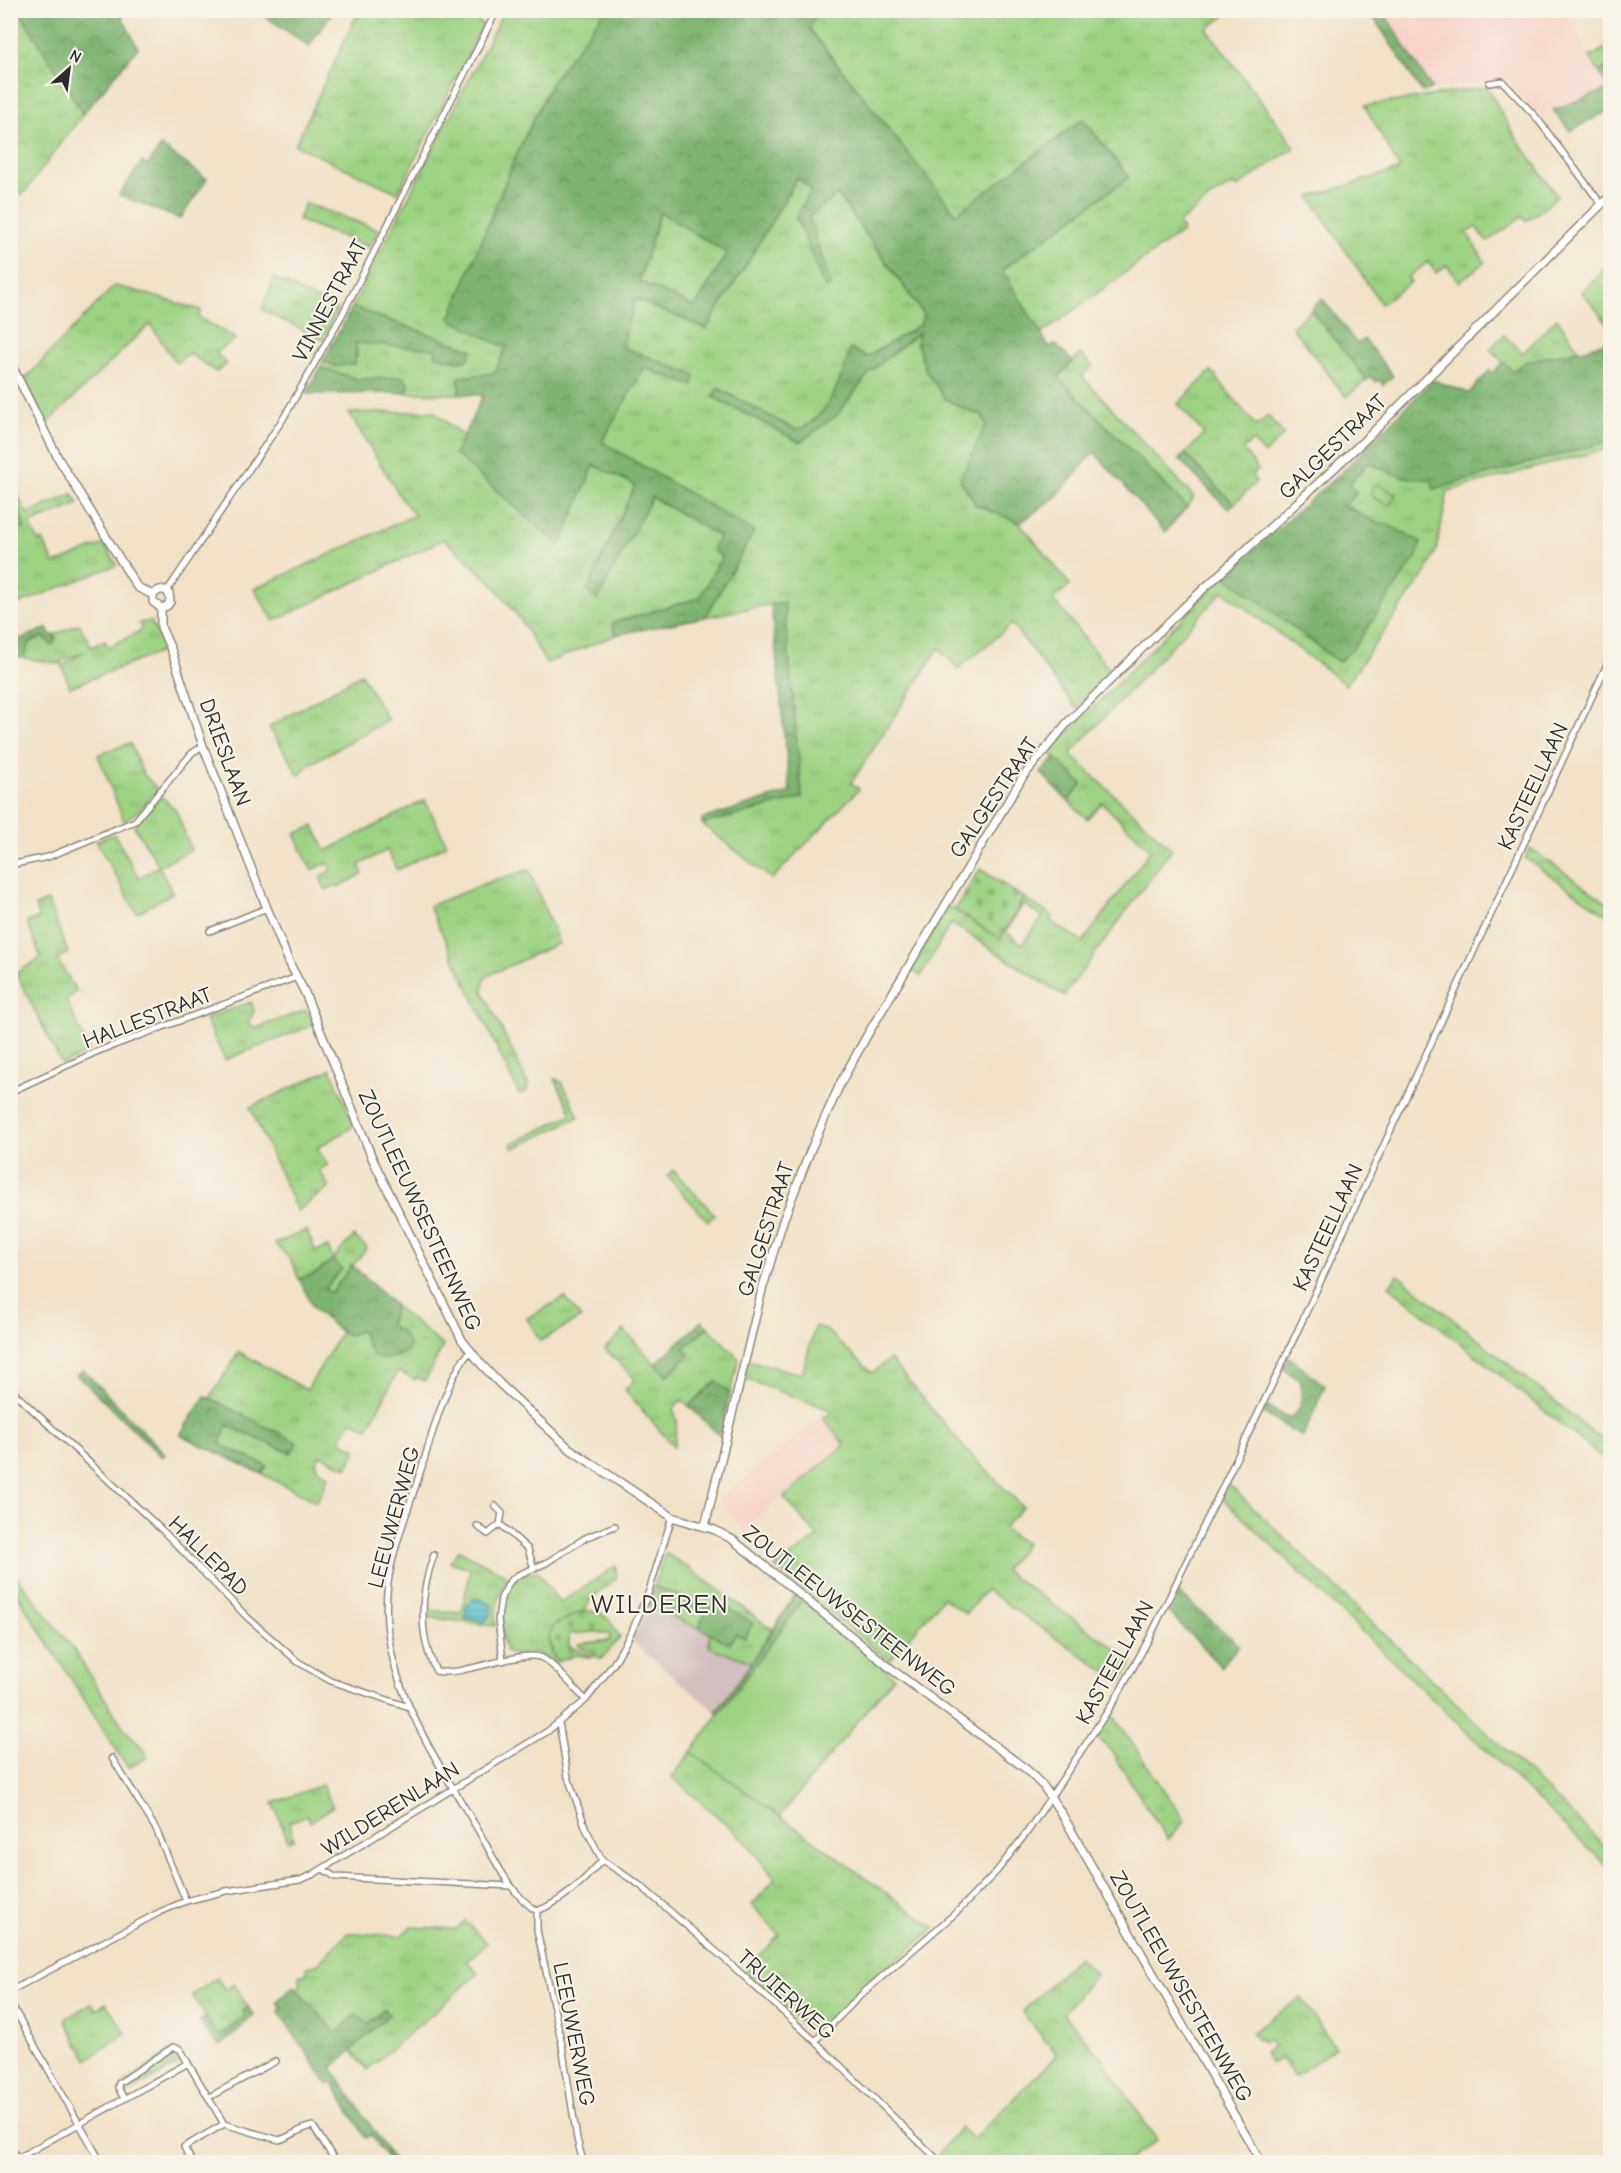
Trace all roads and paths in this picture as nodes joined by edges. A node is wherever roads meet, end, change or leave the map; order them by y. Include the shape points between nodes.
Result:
1 (497, 10) edge
2 (1489, 83) dead end
3 (1611, 196) edge
4 (1602, 205) junction
5 (10, 362) edge
6 (167, 591) junction
7 (153, 595) junction
8 (161, 608) junction
9 (1611, 658) edge
10 (203, 746) junction
11 (10, 865) edge
12 (267, 908) junction
13 (210, 931) dead end
14 (297, 977) junction
15 (10, 1092) edge
16 (470, 1352) junction
17 (10, 1389) edge
18 (495, 1506) dead end
19 (672, 1517) junction
20 (500, 1524) junction
21 (477, 1526) dead end
22 (615, 1526) dead end
23 (705, 1526) junction
24 (434, 1555) dead end
25 (534, 1569) junction
26 (503, 1661) junction
27 (586, 1700) junction
28 (409, 1707) junction
29 (559, 1723) junction
30 (112, 1758) dead end
31 (453, 1788) junction
32 (1051, 1797) junction
33 (602, 1860) junction
34 (323, 1869) junction
35 (511, 1886) junction
36 (186, 1901) junction
37 (537, 1911) junction
38 (10, 1991) edge
39 (10, 2002) edge
40 (815, 2041) junction
41 (276, 2061) dead end
42 (188, 2063) junction
43 (209, 2097) junction
44 (124, 2099) junction
45 (79, 2124) junction
46 (224, 2124) junction
47 (10, 2146) edge
48 (19, 2161) edge
49 (11, 2163) edge
50 (101, 2163) edge
51 (192, 2163) edge
52 (336, 2163) edge
53 (583, 2163) edge
54 (940, 2163) edge
55 (1262, 2163) edge

1 - 6 street, VINNESTRAAT via 343,313 283,419
2 - 4 street via 1503,81 1536,117
3 - 4 street, GALGESTRAAT
4 - 23 street, GALGESTRAAT via 1368,437 1217,575 1100,690 1067,723 1017,785 868,1032 811,1149 762,1290
5 - 7 street via 85,504 137,587
6 - 7 street via 159,590
6 - 8 street via 170,602
7 - 8 street via 153,602
8 - 10 street, DRIESLAAN via 161,627
9 - 32 street, KASTEELLAAN via 1284,1360 1150,1637 1104,1718
10 - 11 street via 192,753 135,820 48,857
10 - 12 street, DRIESLAAN
12 - 13 street
12 - 14 street, DRIESLAAN
14 - 15 street, HALLESTRAAT via 96,1052
14 - 16 street, ZOUTLEEUWSESTEENWEG via 373,1160
16 - 19 street, ZOUTLEEUWSESTEENWEG via 570,1449
16 - 28 street, LEEUWERWEG via 461,1362 442,1405 388,1584 391,1647
17 - 28 street, HALLEPAD via 298,1662 332,1681
18 - 20 street via 502,1513
19 - 23 street, ZOUTLEEUWSESTEENWEG
19 - 27 street, WILDERENLAAN via 632,1631 614,1664
20 - 21 street via 488,1534
20 - 25 street via 528,1549
22 - 25 street via 585,1538
23 - 32 street, ZOUTLEEUWSESTEENWEG via 747,1550 894,1671 1020,1764
24 - 26 street via 423,1599 426,1640 436,1671
25 - 26 street via 513,1577 503,1592 498,1619
26 - 27 street via 541,1657
27 - 29 street, WILDERENLAAN
28 - 31 street, LEEUWERWEG
29 - 31 street, WILDERENLAAN
29 - 33 street via 568,1777 586,1829
30 - 36 street via 156,1829
31 - 34 street, WILDERENLAAN
31 - 35 street, LEEUWERWEG
32 - 40 street, KASTEELLAAN via 1013,1852 979,1891
32 - 55 street, ZOUTLEEUWSESTEENWEG
33 - 37 street via 560,1898
33 - 40 street, TRUIERWEG via 641,1886
34 - 35 street via 335,1877
34 - 36 street, WILDERENLAAN via 300,1880
35 - 37 street, LEEUWERWEG
36 - 38 street, WILDERENLAAN
37 - 53 street, LEEUWERWEG via 537,1930
39 - 45 street
40 - 54 street, TRUIERWEG
41 - 43 street
42 - 43 street
42 - 44 street
42 - 44 street via 180,2049 173,2047 119,2083
43 - 46 street
44 - 45 street
45 - 48 street
45 - 50 street
46 - 51 street via 184,2148
46 - 52 street via 279,2140 313,2126
47 - 48 street
48 - 49 street

